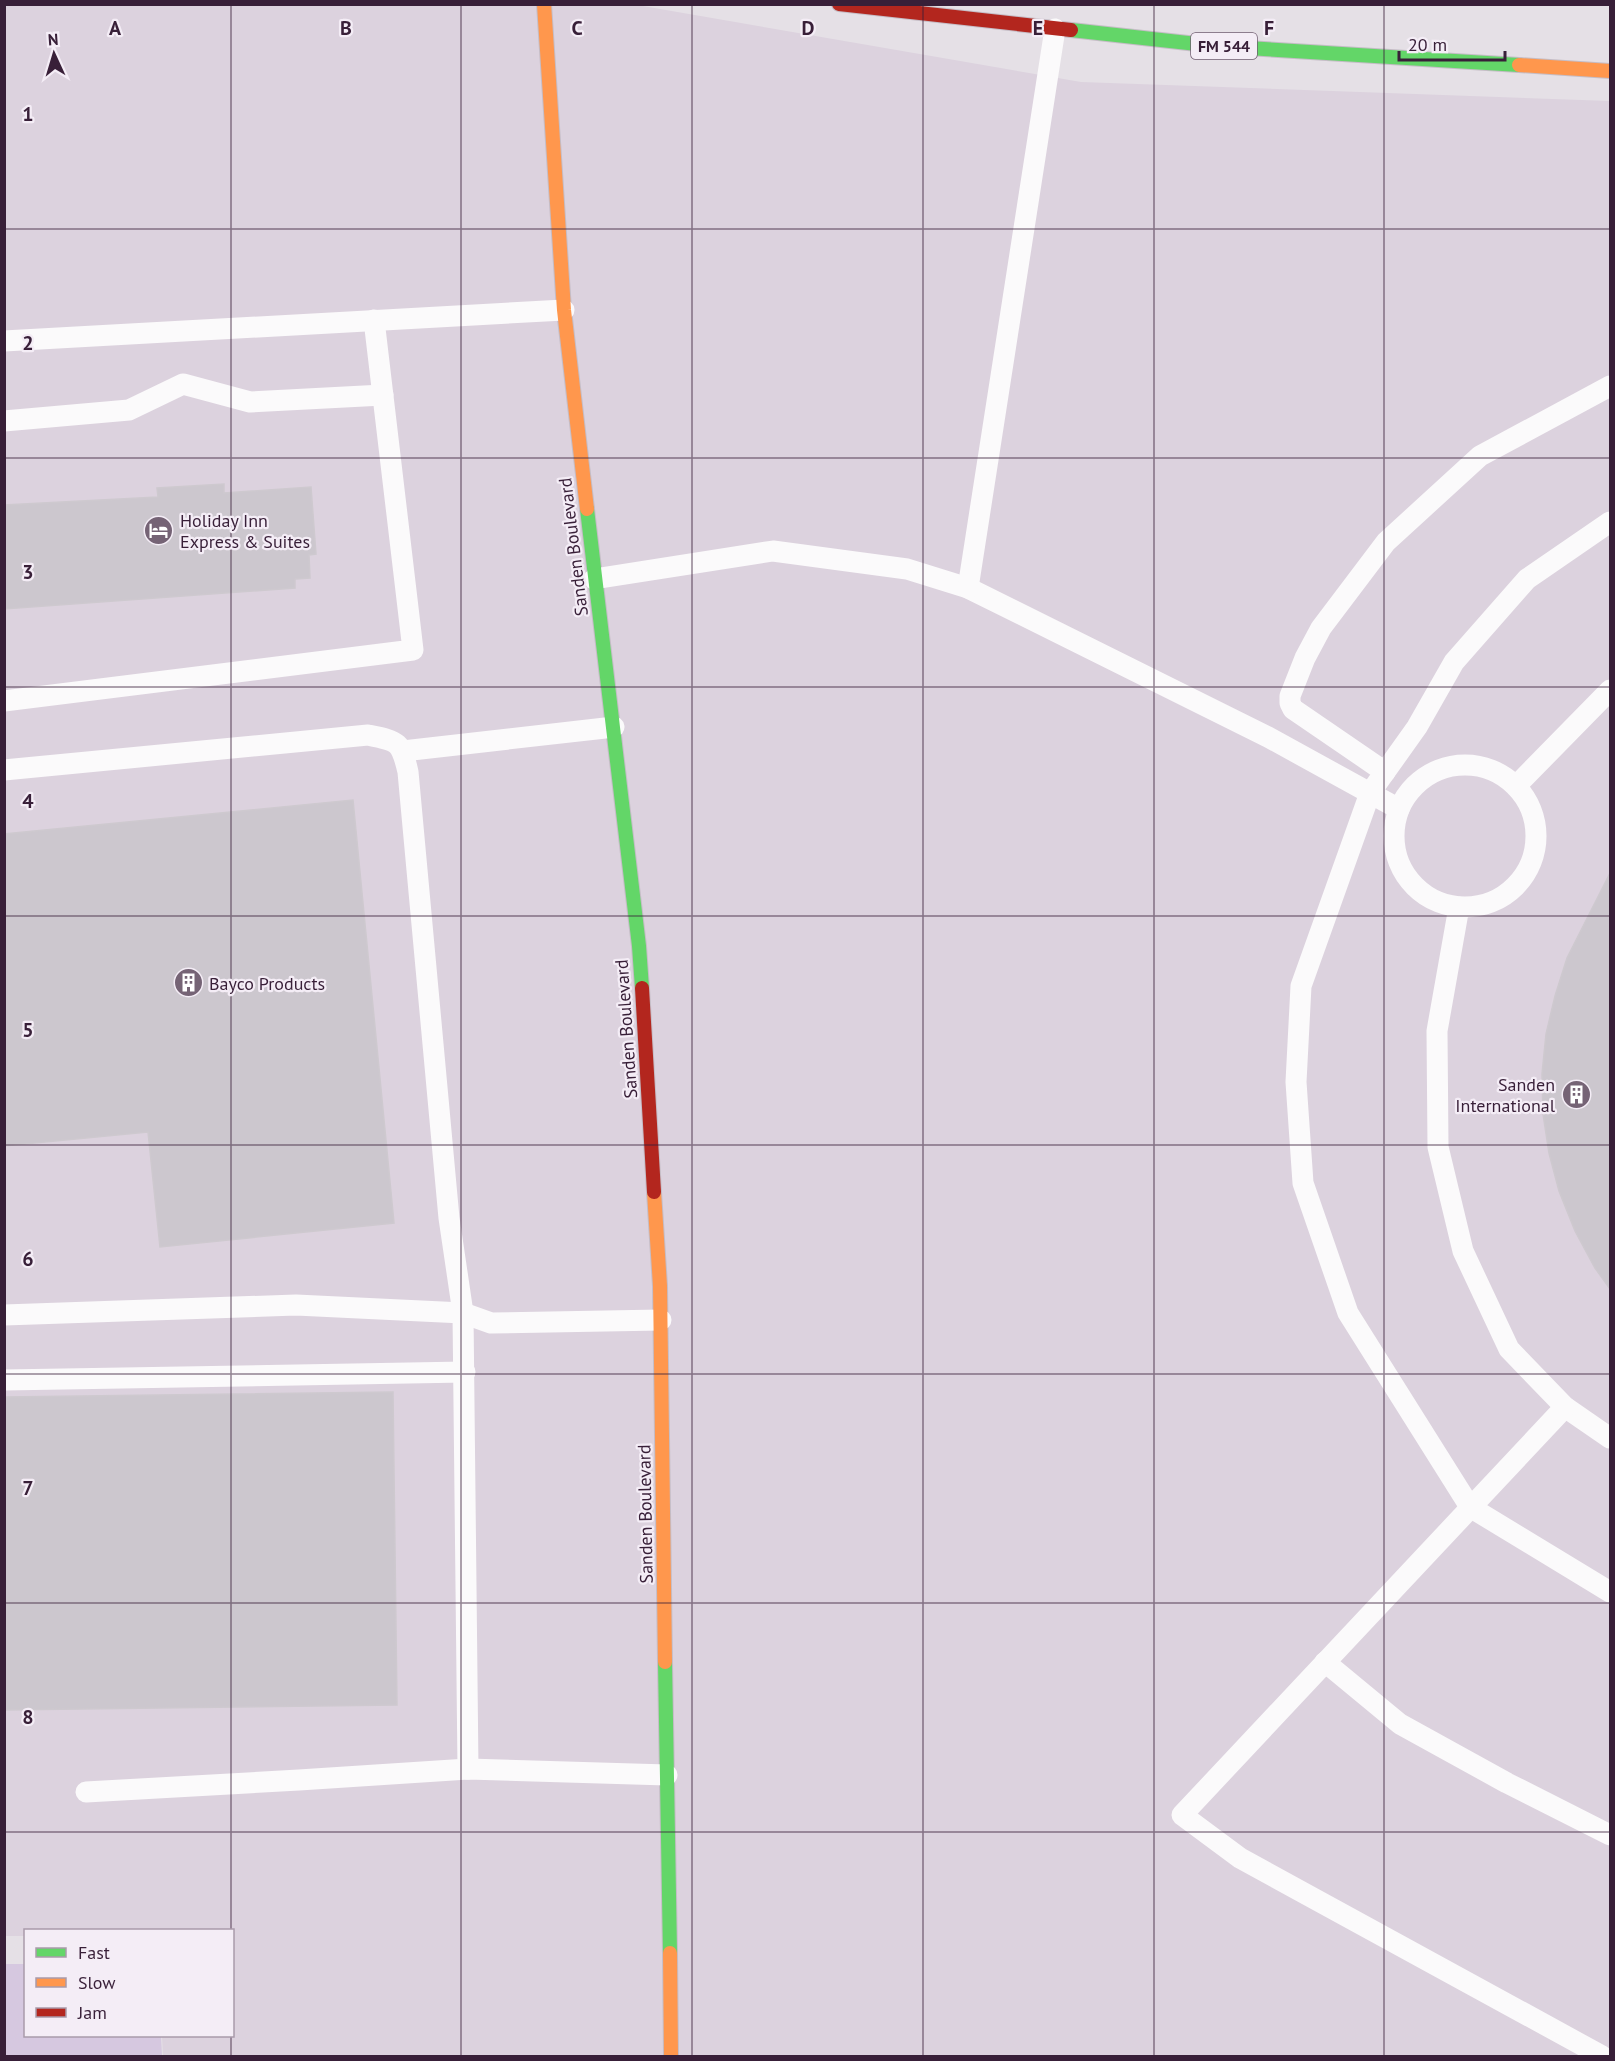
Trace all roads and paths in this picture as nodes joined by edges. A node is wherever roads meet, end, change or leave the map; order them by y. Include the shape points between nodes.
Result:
1 (544, 4) edge
2 (839, 4) edge
3 (1055, 29) junction
4 (1611, 71) edge
5 (564, 310) junction
6 (374, 320) junction
7 (4, 341) edge
8 (1611, 386) edge
9 (383, 395) junction
10 (4, 421) edge
11 (1611, 522) edge
12 (594, 579) junction
13 (968, 588) junction
14 (1611, 690) edge
15 (4, 701) edge
16 (614, 727) junction
17 (403, 751) junction
18 (4, 770) edge
19 (1385, 772) junction
20 (1516, 786) junction
21 (1370, 793) junction
22 (1399, 809) junction
23 (1459, 907) junction
24 (463, 1313) junction
25 (4, 1315) edge
26 (661, 1320) junction
27 (465, 1372) junction
28 (4, 1380) edge
29 (1565, 1407) junction
30 (1611, 1438) edge
31 (1470, 1507) junction
32 (1611, 1592) edge
33 (1325, 1662) junction
34 (468, 1768) junction
35 (667, 1775) junction
36 (86, 1792) dead end
37 (1611, 1835) edge
38 (671, 2056) edge
39 (1602, 2056) edge

1 - 5 street, Sanden Boulevard
2 - 3 street, FM 544 / FM 544
3 - 4 street, FM 544 / FM 544 via 1215,46
3 - 13 lane
5 - 6 lane
5 - 12 street, Sanden Boulevard
6 - 7 lane
6 - 9 lane
8 - 19 lane via 1480,456 1386,542 1321,628 1305,658 1290,703 1293,709
9 - 10 lane via 250,402 183,384 129,410
9 - 15 lane via 413,650
11 - 19 lane via 1527,579 1454,662 1417,727
12 - 13 lane via 773,551 907,569
12 - 16 street, Sanden Boulevard
13 - 21 lane via 1268,737
14 - 20 lane
16 - 17 lane
16 - 26 street, Sanden Boulevard via 639,946
17 - 18 lane via 390,739 368,735
17 - 24 lane via 449,1218
19 - 21 lane
20 - 22 lane via 1500,774 1461,765 1424,778
20 - 23 lane via 1529,804 1536,824 1536,846 1530,866 1518,884 1501,898 1481,906
21 - 22 lane
21 - 31 lane via 1301,986 1296,1082 1303,1183 1348,1313
22 - 23 lane via 1394,828 1399,865 1423,894
23 - 29 lane via 1437,1031 1438,1147 1463,1251 1509,1349
24 - 25 lane via 296,1305
24 - 26 lane via 491,1323
24 - 27 lane
26 - 35 street, Sanden Boulevard
27 - 28 lane
27 - 34 lane
29 - 30 lane
29 - 31 lane
31 - 32 lane
31 - 33 lane
33 - 37 lane via 1400,1724
33 - 39 lane via 1182,1815 1240,1858
34 - 35 lane
34 - 36 lane
35 - 38 street, Sanden Boulevard

